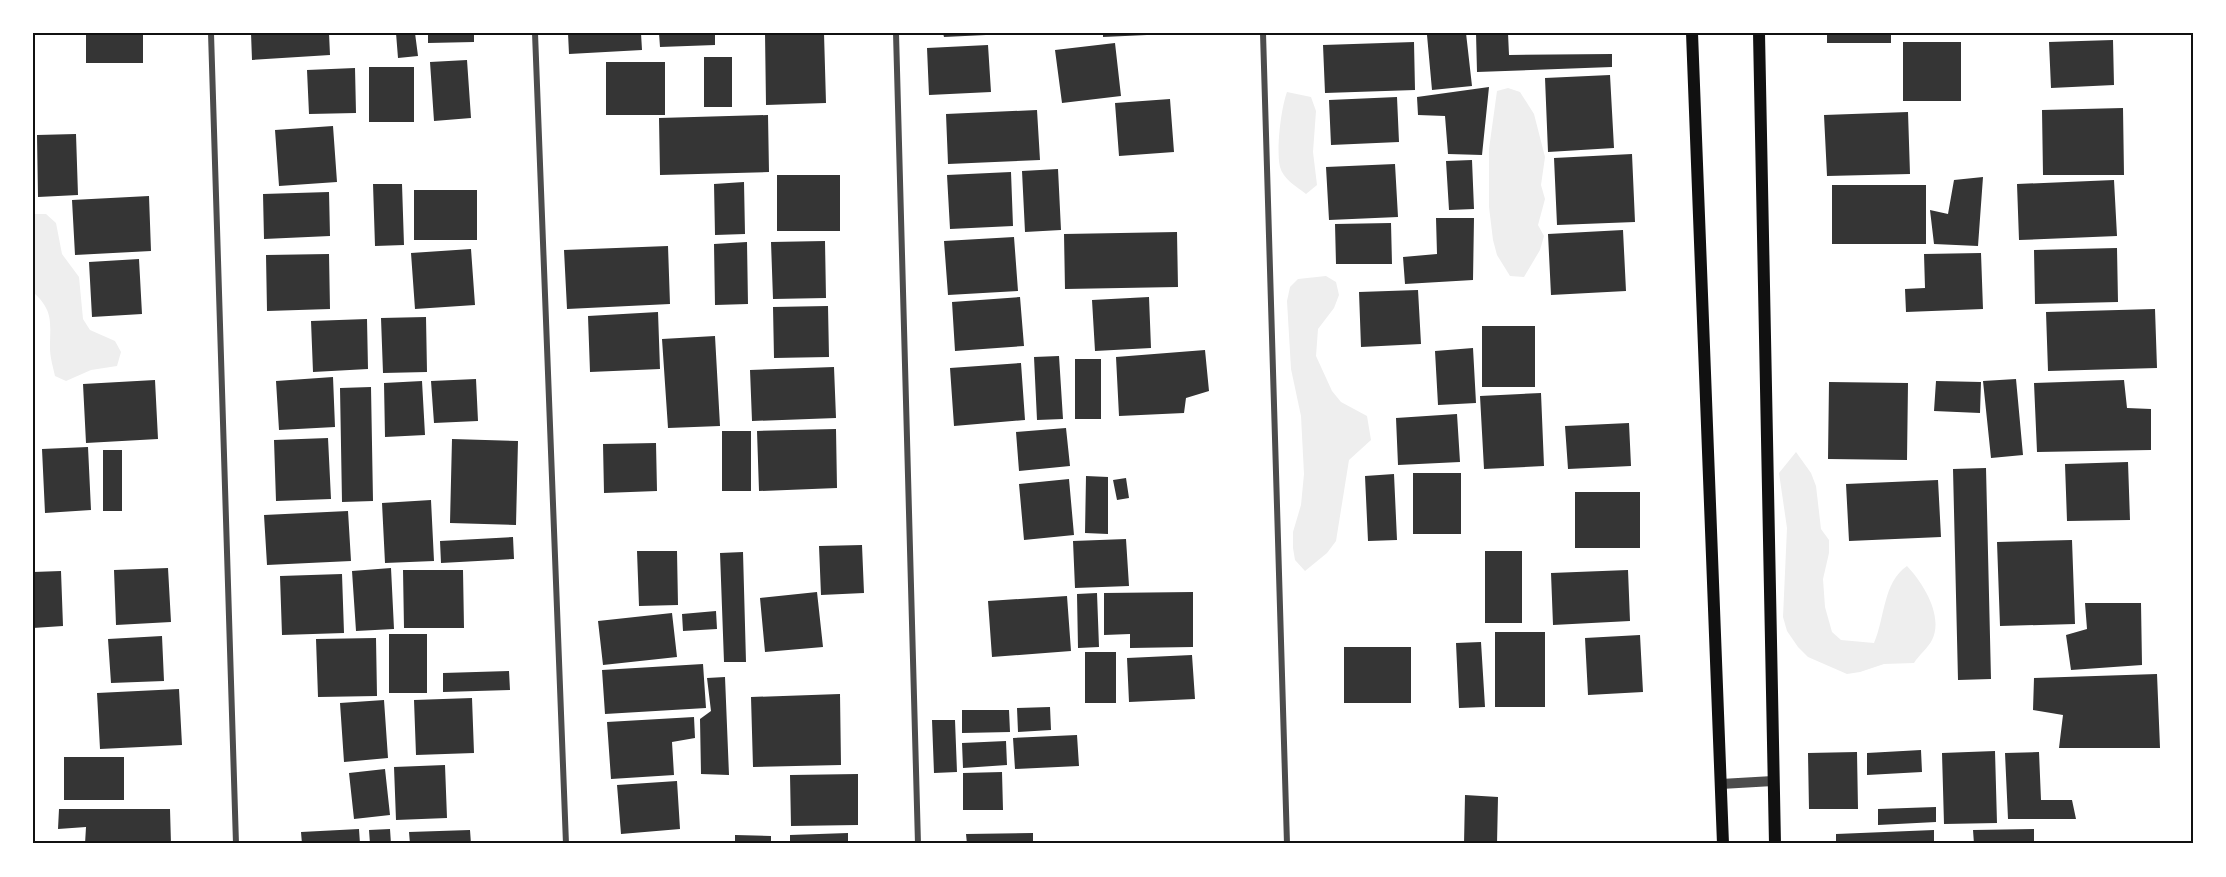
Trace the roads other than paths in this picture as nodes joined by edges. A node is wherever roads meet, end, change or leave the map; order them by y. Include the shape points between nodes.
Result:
1 (211, 33) edge
2 (535, 33) edge
3 (896, 33) edge
4 (1263, 33) edge
5 (1692, 33) edge
6 (1759, 33) edge
7 (1773, 781) junction
8 (1721, 784) junction
9 (236, 844) edge
10 (566, 844) edge
11 (918, 844) edge
12 (1287, 844) edge
13 (1723, 844) edge
14 (1775, 844) edge

1 - 9 street
2 - 10 street
3 - 11 street
4 - 12 street
5 - 8 main road
6 - 7 main road
7 - 8 street
7 - 14 main road
8 - 13 main road

